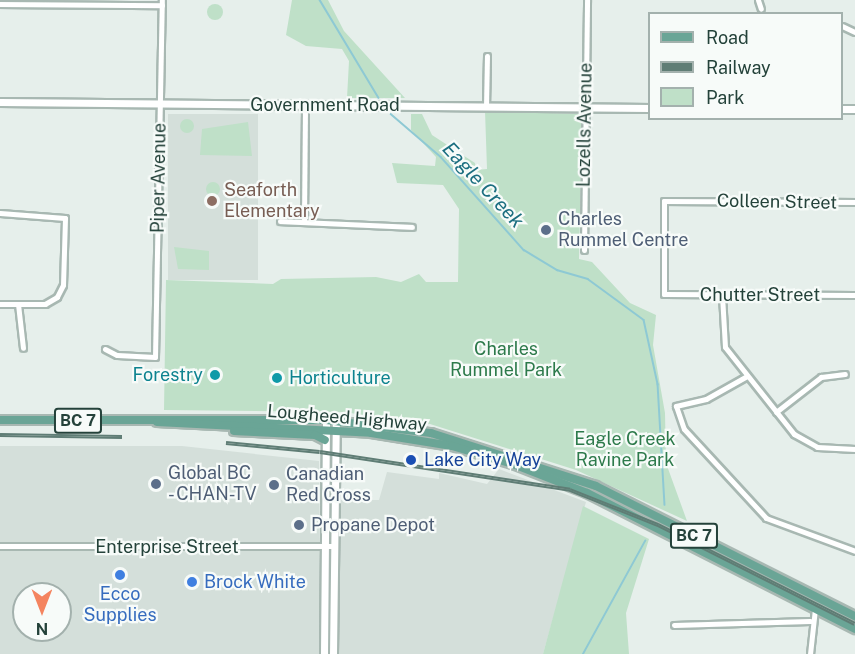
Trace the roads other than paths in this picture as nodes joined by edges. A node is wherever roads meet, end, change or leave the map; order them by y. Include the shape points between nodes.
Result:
1 (587, 0) edge
2 (758, 0) edge
3 (83, 2) edge
4 (162, 2) edge
5 (0, 4) edge
6 (761, 9) dead end
7 (487, 56) dead end
8 (0, 102) edge
9 (160, 104) junction
10 (305, 105) junction
11 (486, 107) junction
12 (586, 107) junction
13 (648, 108) edge
14 (855, 202) edge
15 (0, 213) edge
16 (280, 221) dead end
17 (304, 221) junction
18 (412, 227) dead end
19 (584, 250) dead end
20 (664, 294) joint
21 (722, 295) junction
22 (855, 295) edge
23 (0, 304) edge
24 (18, 304) junction
25 (23, 348) dead end
26 (105, 349) dead end
27 (845, 374) dead end
28 (747, 376) junction
29 (776, 412) junction
30 (0, 420) edge
31 (326, 420) junction
32 (157, 422) junction
33 (336, 425) junction
34 (228, 428) junction
35 (326, 430) junction
36 (325, 440) junction
37 (855, 449) edge
38 (0, 546) edge
39 (334, 546) junction
40 (324, 547) junction
41 (855, 551) edge
42 (815, 609) junction
43 (855, 616) edge
44 (810, 621) junction
45 (674, 625) dead end
46 (855, 629) edge
47 (324, 654) edge
48 (333, 654) edge
49 (810, 654) edge

1 - 12 street, Lozells Avenue
2 - 6 street
3 - 4 street
3 - 5 street
4 - 9 street, Piper Avenue
7 - 11 street
8 - 9 street, Government Road
9 - 10 street, Government Road
9 - 26 street, Piper Avenue via 155,357 117,355
10 - 11 street, Government Road
10 - 17 street
11 - 12 street, Government Road
12 - 13 street, Government Road
12 - 19 street, Lozells Avenue
14 - 20 street, Colleen Street via 664,201
15 - 24 street via 65,218 63,285 57,297
16 - 17 street
17 - 18 street
20 - 21 street, Chutter Street
21 - 22 street, Chutter Street
21 - 28 street via 722,340
23 - 24 street
24 - 25 street
27 - 29 street via 821,377
28 - 29 street
28 - 41 street via 706,399 676,406 684,429 766,518
29 - 37 street via 804,441
30 - 32 main road, Lougheed Highway / BC 7
31 - 32 main road, Lougheed Highway / BC 7
31 - 33 main road, Lougheed Highway / BC 7
31 - 35 street
32 - 34 main road, Lougheed Highway / BC 7
33 - 35 main road, Lougheed Highway / BC 7
33 - 39 street
33 - 42 main road, Lougheed Highway / BC 7 via 435,442 513,464 587,493
33 - 43 main road, Lougheed Highway / BC 7 via 431,433 553,469
34 - 35 main road, Lougheed Highway / BC 7
34 - 36 main road via 315,435
35 - 36 street
36 - 40 street
38 - 40 street, Enterprise Street
39 - 40 street, Enterprise Street
39 - 48 street
40 - 47 street
42 - 44 street
42 - 46 main road, Lougheed Highway / BC 7
44 - 45 street
44 - 49 street

